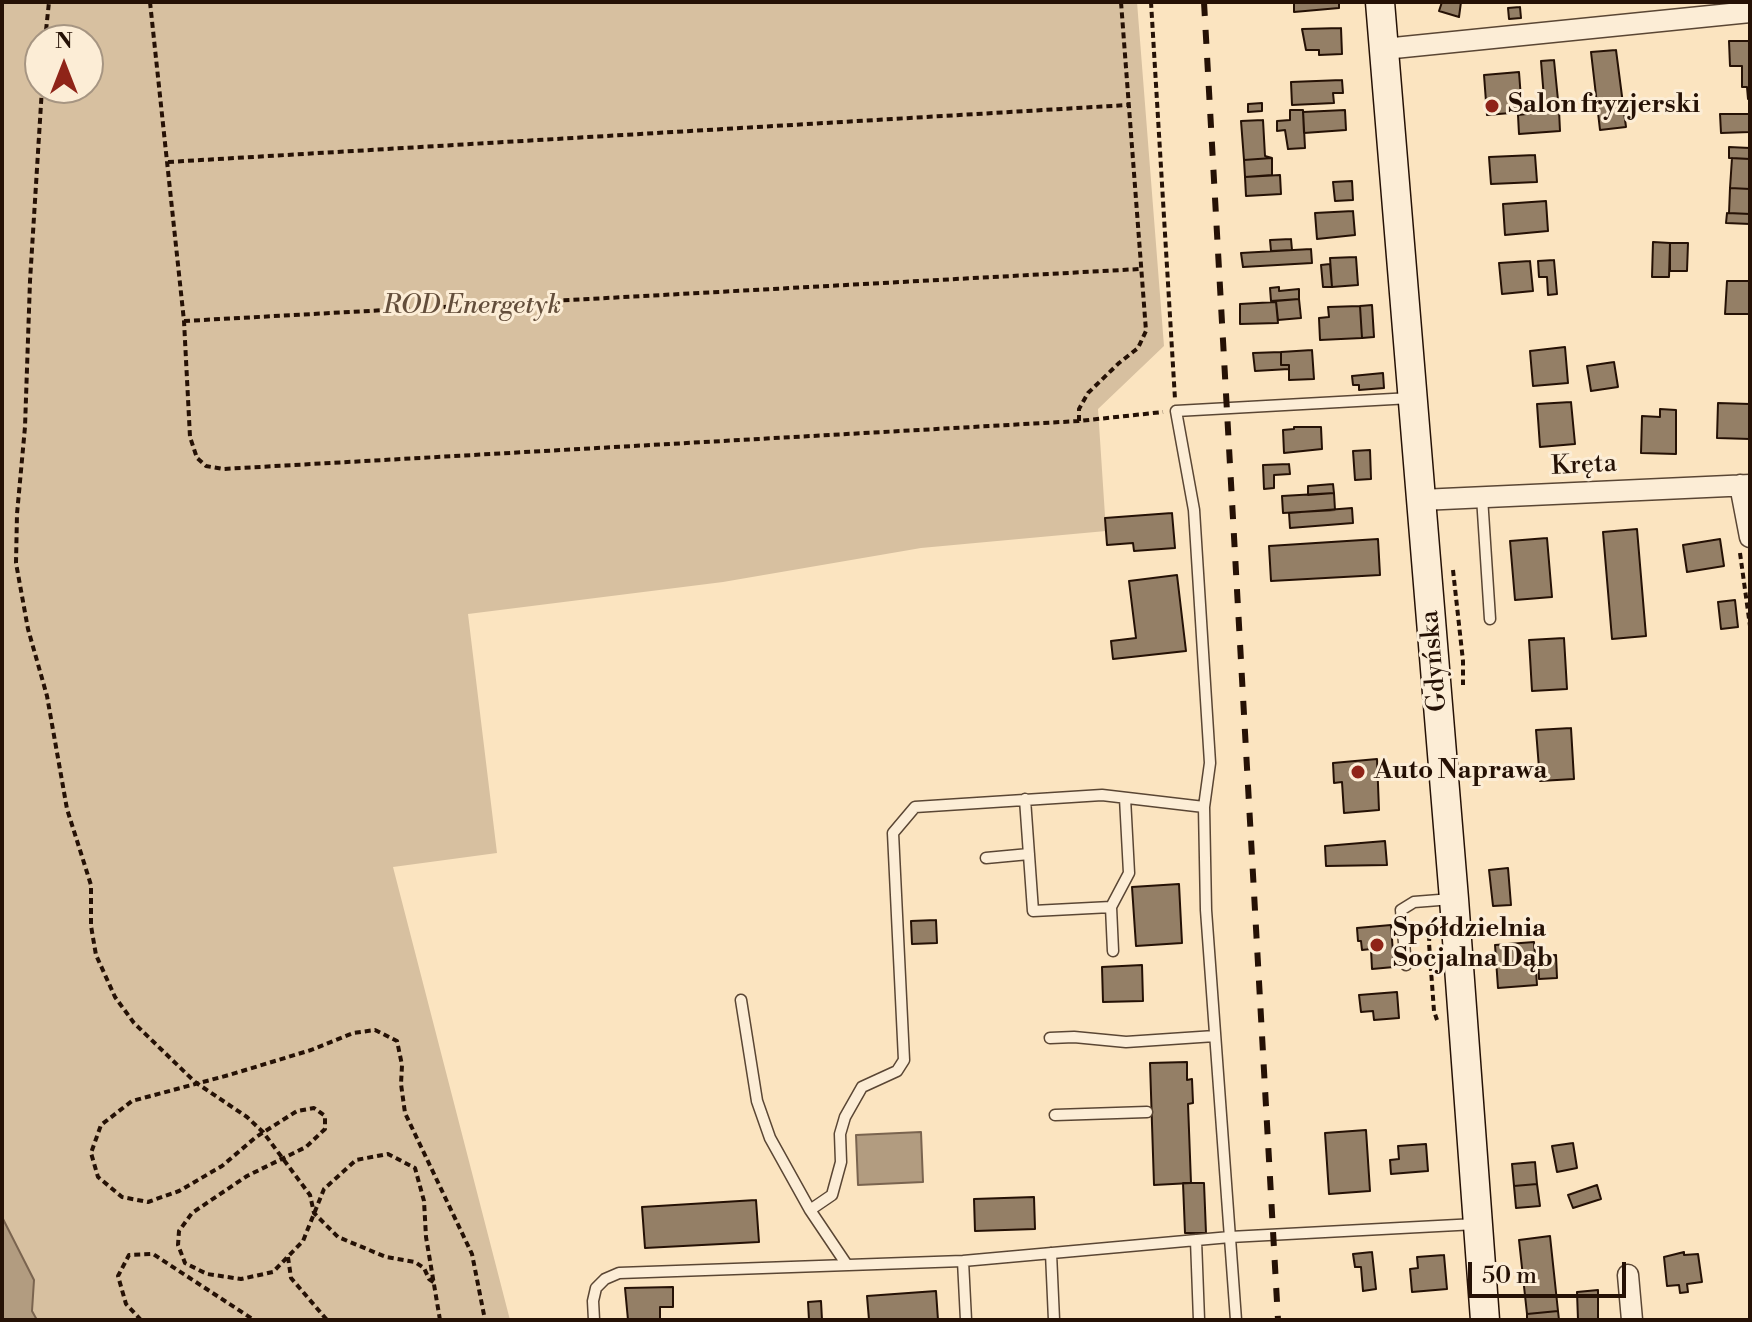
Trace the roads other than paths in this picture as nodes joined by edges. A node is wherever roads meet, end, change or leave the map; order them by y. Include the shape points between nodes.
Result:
1 (1380, 2) edge
2 (1750, 12) edge
3 (1384, 49) junction
4 (1413, 398) junction
5 (1745, 485) edge
6 (1482, 497) junction
7 (1421, 500) junction
8 (1750, 537) edge
9 (1490, 619) dead end
10 (1125, 798) junction
11 (1025, 799) junction
12 (1204, 807) junction
13 (1029, 854) junction
14 (986, 858) dead end
15 (1454, 899) junction
16 (1111, 907) junction
17 (1113, 951) dead end
18 (1406, 965) dead end
19 (741, 1000) dead end
20 (1215, 1036) junction
21 (1050, 1038) dead end
22 (1147, 1112) dead end
23 (1055, 1115) dead end
24 (810, 1210) junction
25 (1478, 1224) junction
26 (1230, 1237) junction
27 (1196, 1240) junction
28 (1051, 1253) junction
29 (963, 1261) junction
30 (847, 1265) junction
31 (1628, 1275) dead end
32 (594, 1320) edge
33 (966, 1320) edge
34 (1054, 1320) edge
35 (1199, 1320) edge
36 (1236, 1320) edge
37 (1485, 1320) edge
38 (1632, 1320) edge

1 - 3 main road, Gdyńska
2 - 3 street
3 - 4 main road, Gdyńska
4 - 7 main road, Gdyńska
4 - 12 lane via 1176,411 1194,510 1210,763
5 - 6 street, Kręta
5 - 8 street
6 - 7 street, Kręta
6 - 9 lane
7 - 15 main road, Gdyńska
10 - 11 lane
10 - 12 lane
10 - 16 lane via 1129,873
11 - 13 lane
11 - 24 lane via 915,807 893,833 904,1060 897,1071 862,1087 840,1134 841,1162 832,1195
12 - 20 lane
13 - 14 lane
13 - 16 lane via 1033,911
15 - 18 lane via 1414,902 1401,910
15 - 25 main road, Gdyńska
16 - 17 lane
19 - 24 lane via 757,1101 770,1138
20 - 21 lane via 1126,1042
20 - 26 lane
22 - 23 lane
24 - 30 lane
25 - 26 lane
25 - 37 main road, Gdyńska
26 - 27 lane
26 - 36 lane
27 - 28 lane
27 - 35 lane
28 - 29 lane
28 - 34 lane
29 - 30 lane
29 - 33 lane
30 - 32 lane via 619,1273 596,1288
31 - 38 street

